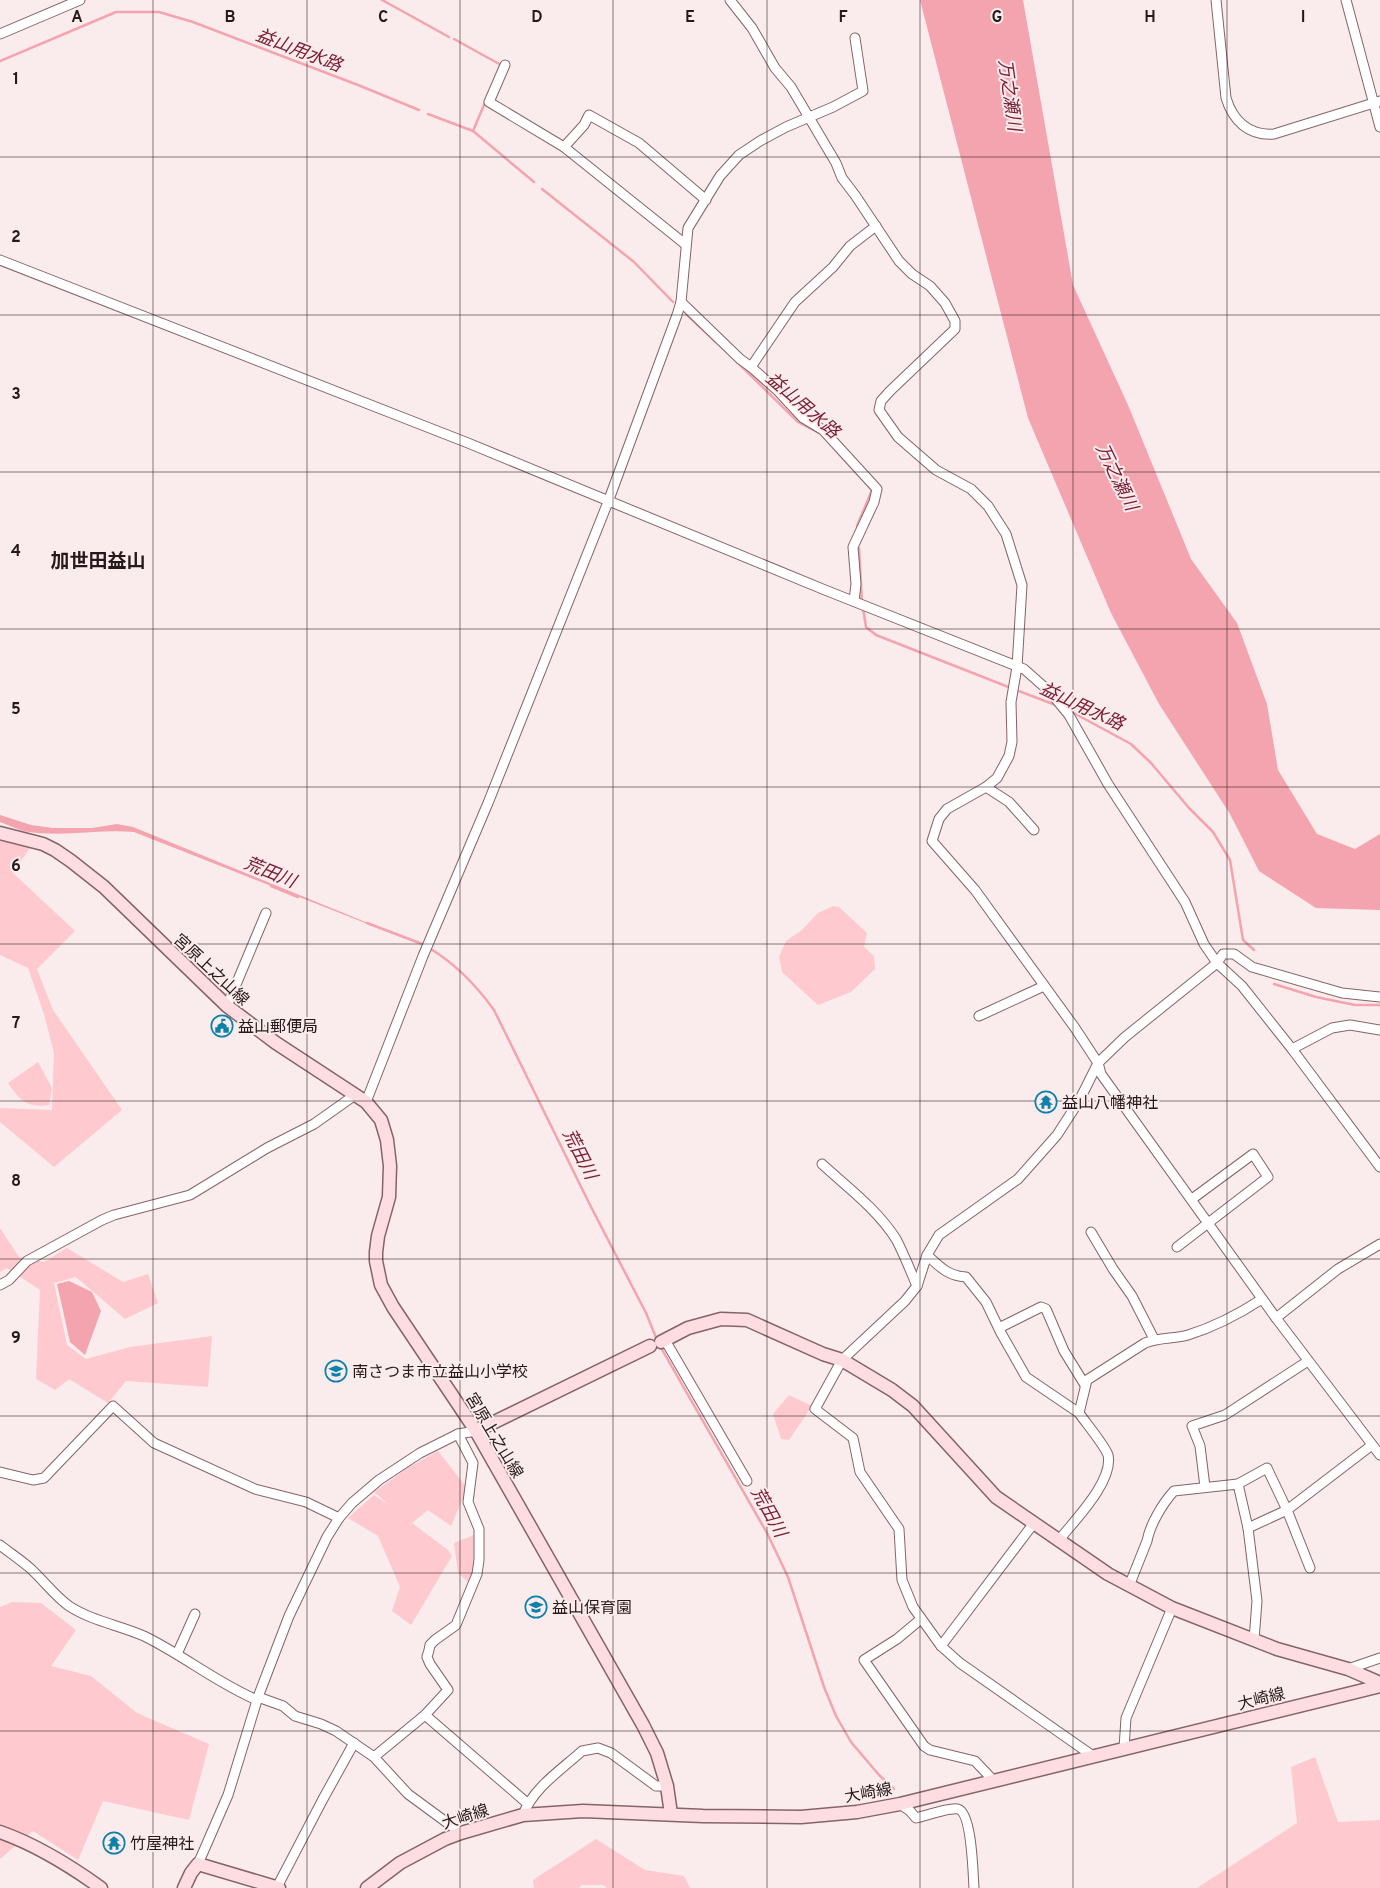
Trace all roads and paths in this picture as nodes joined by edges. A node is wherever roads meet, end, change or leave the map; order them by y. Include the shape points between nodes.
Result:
1 (80, 0) edge
2 (730, 0) edge
3 (1216, 0) edge
4 (1346, 0) edge
5 (0, 34) edge
6 (855, 38) dead end
7 (505, 66) dead end
8 (1376, 102) edge
9 (809, 118) junction
10 (1380, 127) edge
11 (564, 147) junction
12 (706, 200) junction
13 (876, 226) junction
14 (685, 244) junction
15 (0, 260) edge
16 (681, 302) junction
17 (751, 367) junction
18 (608, 502) junction
19 (854, 601) junction
20 (1017, 667) junction
21 (986, 787) junction
22 (1034, 830) dead end
23 (0, 833) edge
24 (266, 913) dead end
25 (1217, 963) junction
26 (1044, 986) junction
27 (1380, 997) edge
28 (227, 1006) junction
29 (979, 1016) dead end
30 (1380, 1030) edge
31 (1292, 1049) junction
32 (1098, 1063) junction
33 (355, 1095) junction
34 (366, 1102) junction
35 (822, 1164) dead end
36 (1380, 1167) edge
37 (1192, 1199) junction
38 (1209, 1223) junction
39 (1092, 1232) dead end
40 (1380, 1244) edge
41 (1177, 1247) dead end
42 (927, 1255) junction
43 (0, 1285) edge
44 (917, 1286) junction
45 (1262, 1299) junction
46 (1276, 1318) junction
47 (999, 1328) junction
48 (1154, 1339) junction
49 (659, 1343) junction
50 (842, 1360) junction
51 (1308, 1361) junction
52 (1085, 1385) junction
53 (1079, 1413) junction
54 (476, 1431) junction
55 (458, 1434) junction
56 (1372, 1445) junction
57 (1380, 1455) edge
58 (0, 1472) edge
59 (747, 1481) dead end
60 (1238, 1484) junction
61 (1205, 1487) junction
62 (1287, 1510) junction
63 (339, 1518) junction
64 (1034, 1523) junction
65 (1248, 1528) junction
66 (1059, 1540) junction
67 (0, 1545) edge
68 (1310, 1568) dead end
69 (1129, 1586) junction
70 (1172, 1608) junction
71 (196, 1614) dead end
72 (921, 1619) junction
73 (1254, 1640) junction
74 (941, 1646) junction
75 (177, 1654) junction
76 (1380, 1658) edge
77 (1348, 1669) junction
78 (1380, 1684) edge
79 (258, 1698) junction
80 (425, 1715) junction
81 (354, 1743) junction
82 (1124, 1748) junction
83 (1093, 1756) junction
84 (374, 1757) junction
85 (994, 1781) junction
86 (667, 1786) junction
87 (900, 1804) junction
88 (525, 1809) junction
89 (671, 1814) junction
90 (0, 1832) edge
91 (461, 1833) junction
92 (198, 1864) junction
93 (101, 1888) edge
94 (184, 1888) edge
95 (278, 1888) edge
96 (367, 1888) edge
97 (974, 1888) edge

1 - 5 street
2 - 9 street via 752,28
3 - 8 street via 1226,98 1236,121 1243,126 1259,134 1274,134
4 - 8 street
6 - 9 street via 863,92
7 - 11 street via 489,102
8 - 10 street
9 - 12 street via 760,140 739,155 720,176
9 - 13 street via 842,178
11 - 12 street via 589,115 639,143
11 - 14 street
12 - 14 street via 688,228
13 - 17 street via 850,246 795,302
13 - 20 street via 899,262 930,286 955,321 955,329 890,391 881,401 879,410 898,437 936,470 982,498 1006,534 1022,585
14 - 16 street
15 - 18 street via 468,443
16 - 17 street
16 - 18 street
17 - 19 street via 803,418 818,425 877,489 853,547
18 - 19 street
18 - 34 street via 488,803 422,956
19 - 20 street
20 - 21 street via 1011,702 1009,756 996,778
20 - 25 street via 1038,681 1069,715 1108,784 1185,902 1204,944
21 - 22 street via 1009,802
21 - 26 street via 948,809 939,819 932,841 975,890
23 - 28 street, 宮原上之山線 via 42,844 71,861 104,887
24 - 28 street
25 - 27 street via 1223,954 1234,954 1252,967 1342,993
25 - 31 street via 1242,986
25 - 32 street via 1125,1037
26 - 29 street
26 - 32 street
28 - 33 street, 宮原上之山線
30 - 31 street via 1350,1026 1332,1028
31 - 36 street
32 - 37 street via 1101,1074
32 - 42 street via 1079,1101 1038,1159 1018,1179 938,1235
33 - 34 street, 宮原上之山線
33 - 43 street via 314,1124 267,1148 190,1195 102,1220 28,1260
34 - 54 street, 宮原上之山線 via 380,1120 389,1153 389,1197 376,1252 381,1285
35 - 44 street via 887,1227
37 - 38 street
37 - 38 street via 1253,1154 1268,1177
38 - 41 street
38 - 45 street
39 - 48 street via 1112,1269 1132,1296
40 - 46 street via 1338,1269
42 - 44 street
42 - 47 street via 946,1273 966,1278 986,1302
44 - 50 street
45 - 46 street
45 - 48 street via 1219,1323 1186,1335
46 - 51 street
47 - 52 street via 1041,1306 1046,1309 1064,1351
47 - 53 street via 1026,1376
48 - 52 street via 1090,1377
49 - 50 street via 688,1328 721,1319 747,1320
49 - 54 street
49 - 59 street
50 - 64 street via 913,1406 991,1492
50 - 72 street via 815,1409 853,1438 860,1472 899,1529 902,1580
51 - 56 street
51 - 61 street via 1225,1415 1192,1426 1200,1446
52 - 53 street
53 - 66 street via 1107,1454 1107,1471 1103,1483
54 - 55 street
54 - 86 street, 宮原上之山線 via 643,1724 657,1753
55 - 63 street via 379,1480
55 - 80 street via 473,1463 468,1502 479,1529 479,1560 477,1574 456,1625 430,1645 430,1664 448,1690
56 - 57 street
56 - 62 street
58 - 63 street via 33,1480 44,1478 113,1406 154,1443 255,1489 306,1502
60 - 61 street
60 - 62 street via 1267,1468
60 - 65 street
61 - 69 street via 1174,1491 1167,1498 1148,1534
62 - 65 street
62 - 68 street
63 - 79 street via 289,1616
64 - 66 street
64 - 74 street
65 - 73 street via 1257,1601
66 - 69 street
67 - 75 street via 30,1568 67,1605 90,1617 144,1636
69 - 70 street
70 - 73 street
70 - 82 street via 1126,1718
71 - 75 street
72 - 74 street
72 - 85 street via 864,1660 924,1746 975,1761
73 - 77 street
74 - 83 street via 960,1663
75 - 79 street via 221,1683
76 - 77 street
77 - 78 street
78 - 82 street, 大崎線
79 - 81 street via 283,1706 295,1716 329,1727
79 - 92 street via 228,1795
80 - 84 street
80 - 88 street
81 - 84 street
81 - 95 street
82 - 83 street, 大崎線
83 - 85 street, 大崎線
84 - 91 street via 408,1794
85 - 87 street, 大崎線
86 - 88 street via 656,1786 611,1752 589,1748 539,1789
86 - 89 street, 宮原上之山線
87 - 89 street, 大崎線 via 801,1817
87 - 97 street via 916,1818 954,1809 964,1813
88 - 89 street, 大崎線
88 - 91 street, 大崎線
90 - 93 street via 45,1852
91 - 96 street, 大崎線 via 400,1863
92 - 94 street
92 - 95 street

